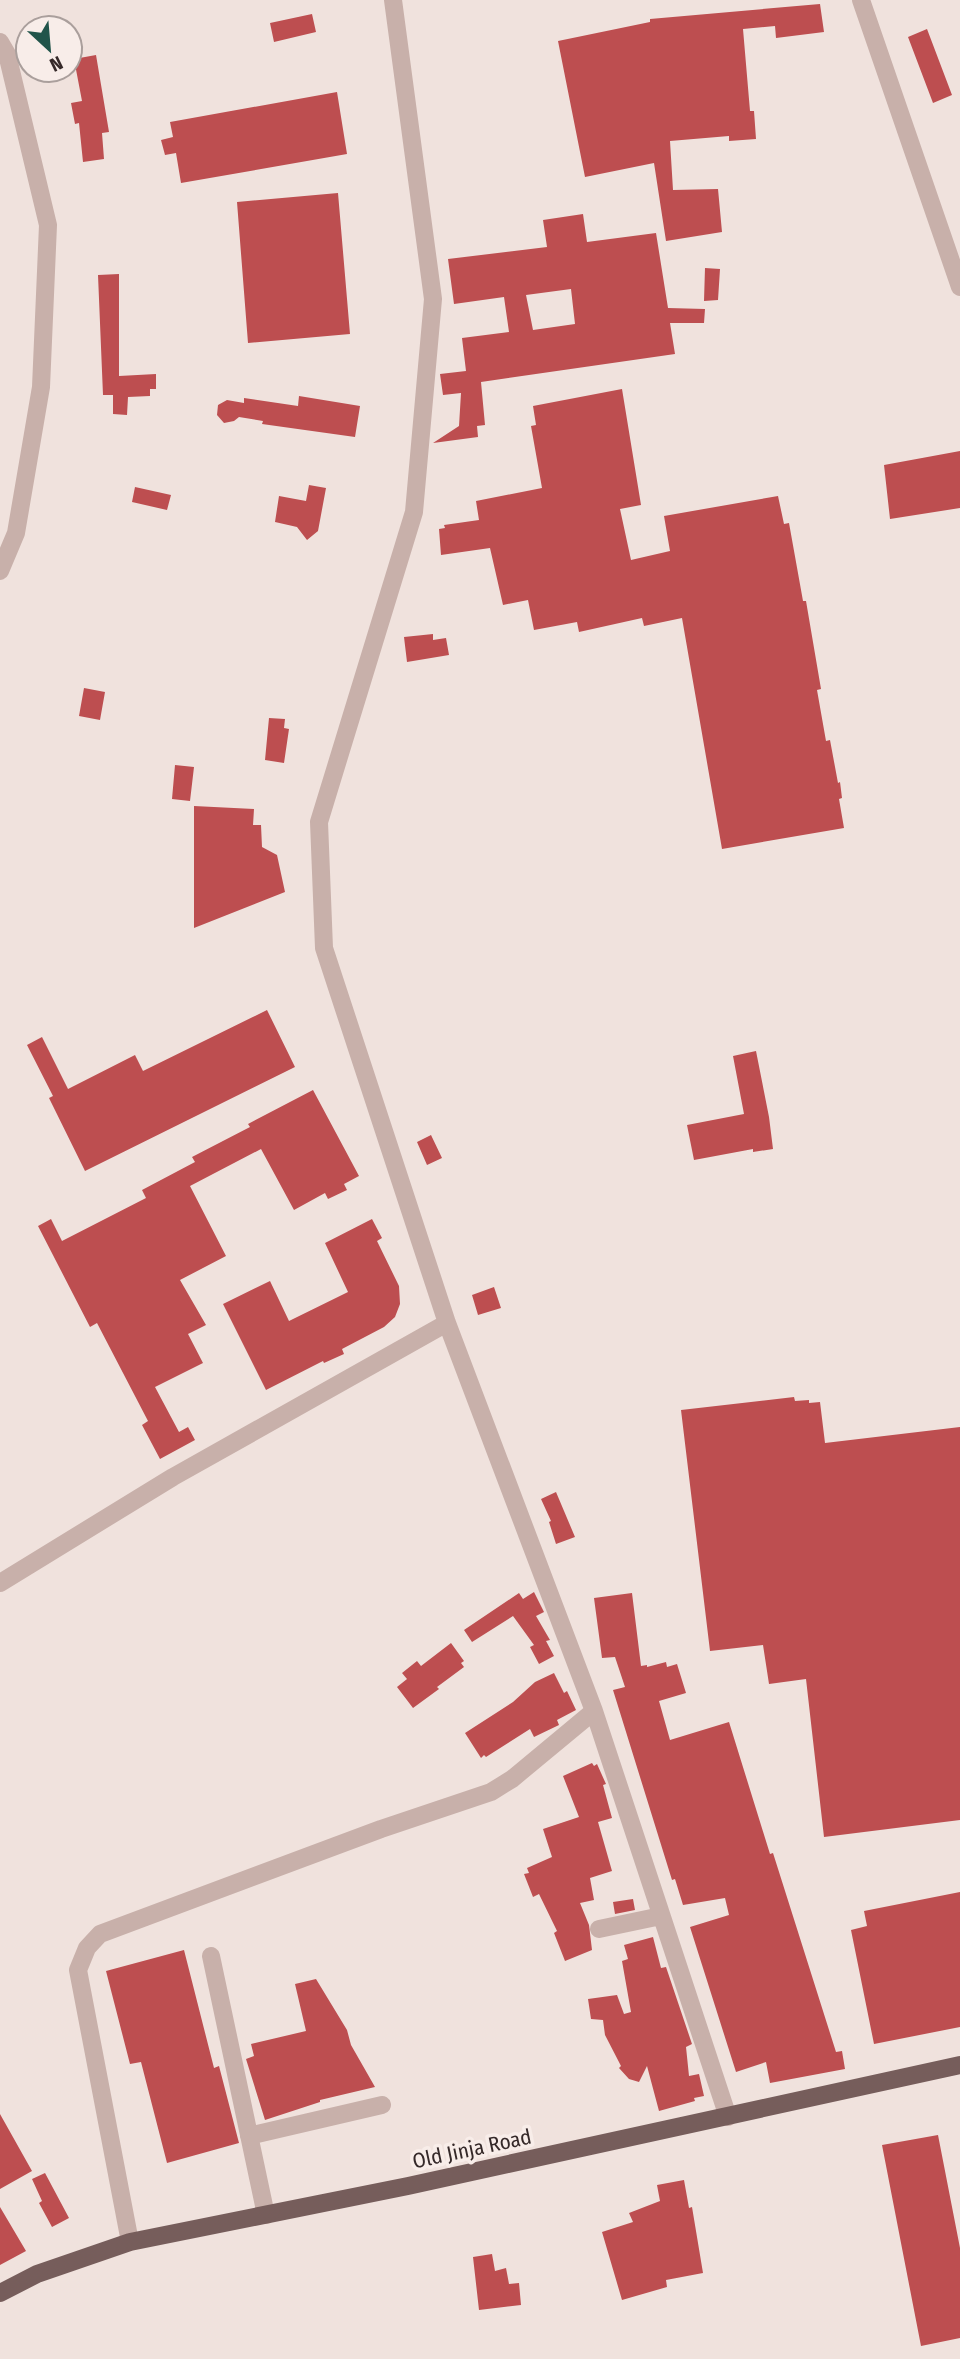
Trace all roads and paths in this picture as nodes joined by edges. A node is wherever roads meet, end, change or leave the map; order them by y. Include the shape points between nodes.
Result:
1 (393, 0) edge
2 (861, 0) edge
3 (0, 42) edge
4 (960, 287) edge
5 (0, 570) edge
6 (447, 1323) junction
7 (0, 1583) edge
8 (594, 1712) junction
9 (661, 1916) junction
10 (599, 1928) dead end
11 (211, 1956) dead end
12 (960, 2065) edge
13 (382, 2105) dead end
14 (728, 2117) junction
15 (249, 2136) junction
16 (266, 2215) junction
17 (130, 2242) junction
18 (0, 2293) edge

1 - 6 street via 433,299 414,512 319,822 324,948
2 - 4 street
3 - 5 street via 7,54 48,225 41,387 16,533
6 - 7 street via 173,1477
6 - 8 street
8 - 9 street
8 - 17 street via 491,1792 100,1934 87,1948 78,1970
9 - 10 street
9 - 14 street
11 - 15 street
12 - 14 main road, Old Jinja Road
13 - 15 street
14 - 16 main road, Old Jinja Road
15 - 16 street
16 - 17 main road, Old Jinja Road
17 - 18 main road, Old Jinja Road via 37,2274

